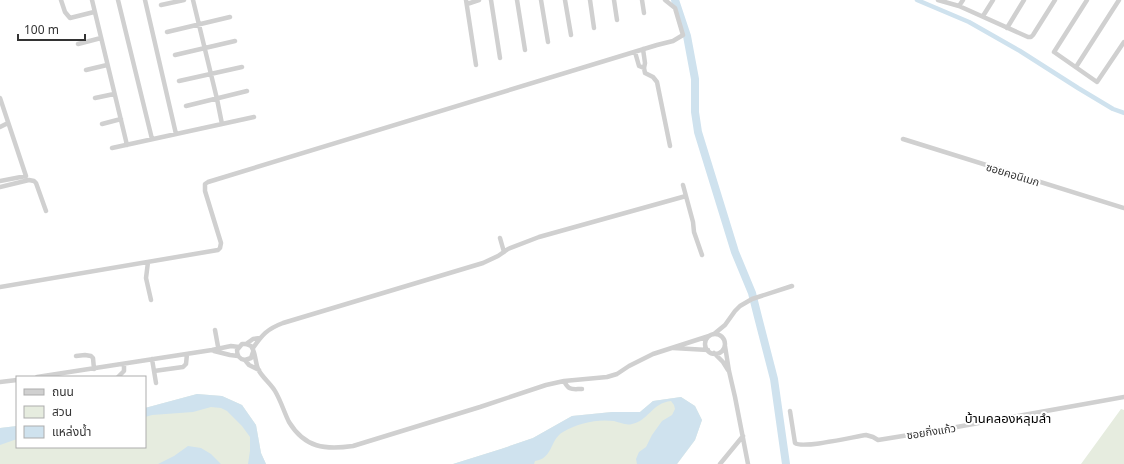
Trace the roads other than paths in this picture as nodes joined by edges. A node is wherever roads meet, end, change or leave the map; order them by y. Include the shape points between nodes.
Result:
1 (61, 0) edge
2 (92, 0) edge
3 (118, 0) edge
4 (145, 0) edge
5 (184, 0) edge
6 (193, 0) edge
7 (478, 0) edge
8 (491, 0) edge
9 (517, 0) edge
10 (541, 0) edge
11 (565, 0) edge
12 (590, 0) edge
13 (614, 0) edge
14 (642, 0) edge
15 (665, 0) edge
16 (938, 0) edge
17 (963, 0) edge
18 (993, 0) edge
19 (1024, 0) edge
20 (1055, 0) edge
21 (1087, 0) edge
22 (1119, 0) edge
23 (467, 2) edge
24 (161, 5) dead end
25 (959, 6) junction
26 (94, 12) junction
27 (644, 13) dead end
28 (230, 16) dead end
29 (983, 16) junction
30 (617, 20) dead end
31 (199, 24) junction
32 (594, 28) dead end
33 (1007, 28) junction
34 (167, 32) dead end
35 (571, 35) dead end
36 (101, 38) junction
37 (236, 41) dead end
38 (548, 42) dead end
39 (1124, 42) edge
40 (78, 44) dead end
41 (205, 48) junction
42 (643, 49) junction
43 (525, 50) dead end
44 (635, 52) junction
45 (175, 55) dead end
46 (500, 58) dead end
47 (107, 65) junction
48 (476, 65) dead end
49 (242, 67) dead end
50 (1076, 67) junction
51 (644, 68) junction
52 (86, 70) dead end
53 (211, 74) junction
54 (179, 81) dead end
55 (247, 91) dead end
56 (114, 94) junction
57 (0, 98) edge
58 (95, 98) dead end
59 (217, 99) junction
60 (186, 106) dead end
61 (254, 117) dead end
62 (121, 119) junction
63 (8, 123) junction
64 (102, 124) dead end
65 (222, 124) junction
66 (0, 127) edge
67 (176, 134) junction
68 (152, 139) junction
69 (902, 139) dead end
70 (127, 145) junction
71 (670, 146) dead end
72 (112, 148) dead end
73 (0, 181) edge
74 (683, 185) dead end
75 (0, 186) edge
76 (686, 196) junction
77 (1124, 208) edge
78 (46, 211) dead end
79 (500, 238) dead end
80 (504, 252) junction
81 (702, 255) dead end
82 (148, 262) junction
83 (792, 286) dead end
84 (0, 287) edge
85 (151, 300) dead end
86 (725, 325) junction
87 (215, 330) dead end
88 (714, 334) junction
89 (709, 336) junction
90 (260, 338) junction
91 (725, 340) junction
92 (246, 344) junction
93 (725, 346) junction
94 (239, 347) junction
95 (670, 348) junction
96 (253, 350) junction
97 (708, 350) junction
98 (218, 351) junction
99 (187, 354) junction
100 (714, 354) junction
101 (76, 356) dead end
102 (238, 356) junction
103 (152, 359) junction
104 (245, 360) junction
105 (124, 364) junction
106 (94, 369) junction
107 (258, 370) junction
108 (729, 371) junction
109 (154, 372) junction
110 (44, 376) edge
111 (119, 376) edge
112 (16, 380) edge
113 (564, 380) junction
114 (0, 382) edge
115 (156, 383) dead end
116 (582, 389) dead end
117 (1124, 396) edge
118 (790, 411) dead end
119 (743, 436) junction
120 (720, 464) edge
121 (748, 464) edge

1 - 26 street via 70,18
2 - 26 street
3 - 68 street
4 - 67 street
5 - 24 street
6 - 31 street
7 - 23 street
8 - 46 street
9 - 43 street
10 - 38 street
11 - 35 street
12 - 32 street
13 - 30 street
14 - 27 street
15 - 42 street via 675,8 684,35 673,41
16 - 25 street
17 - 25 street
18 - 29 street
19 - 33 street
20 - 33 street via 1031,37
21 - 50 street via 1054,52
22 - 50 street
23 - 48 street
25 - 29 street
26 - 36 street
28 - 31 street
29 - 33 street
31 - 34 street
31 - 41 street
36 - 40 street
36 - 47 street
37 - 41 street
39 - 50 street via 1097,82
41 - 45 street
41 - 53 street
42 - 44 street
42 - 51 street
44 - 51 street via 640,66
44 - 82 street via 212,180 205,184 205,191 221,243 220,248
47 - 52 street
47 - 56 street
49 - 53 street
51 - 71 street via 645,73 657,82
53 - 54 street
53 - 59 street
55 - 59 street
56 - 58 street
56 - 62 street
57 - 63 street
59 - 60 street
59 - 65 street
61 - 65 street
62 - 64 street
62 - 70 street
63 - 66 street
63 - 73 street via 26,176
65 - 67 street
67 - 68 street
68 - 70 street
69 - 77 street, ซอยคอนิเมก
70 - 72 street
74 - 76 street
75 - 78 street via 34,181
76 - 80 street via 538,237
76 - 81 street
79 - 80 street
80 - 90 street via 483,263 283,323 269,329
82 - 84 street
82 - 85 street via 146,278
83 - 86 street via 752,299 740,306
86 - 88 street
86 - 91 street
87 - 98 street
88 - 89 street
88 - 91 street
89 - 95 street
89 - 97 street via 705,344
90 - 92 street
90 - 96 street
91 - 93 street
92 - 94 street
92 - 96 street
93 - 100 street via 721,352
93 - 108 street
94 - 98 street via 230,346
94 - 102 street
95 - 97 street
95 - 113 street via 607,378
96 - 104 street via 251,358
96 - 107 street
97 - 100 street
98 - 99 street
98 - 102 street
99 - 103 street
99 - 109 street via 183,367
100 - 108 street
101 - 106 street via 91,356
102 - 104 street
103 - 105 street
103 - 109 street
104 - 107 street via 249,366
105 - 106 street
105 - 111 street via 124,371
106 - 110 street
107 - 113 street via 275,390 296,432 308,442 322,447 337,448 353,446
108 - 119 street
109 - 115 street
112 - 114 street
113 - 116 street via 569,388
117 - 118 street, ซอยกิ่งแก้ว via 878,440 866,435 806,445 795,443
119 - 120 street
119 - 121 street

